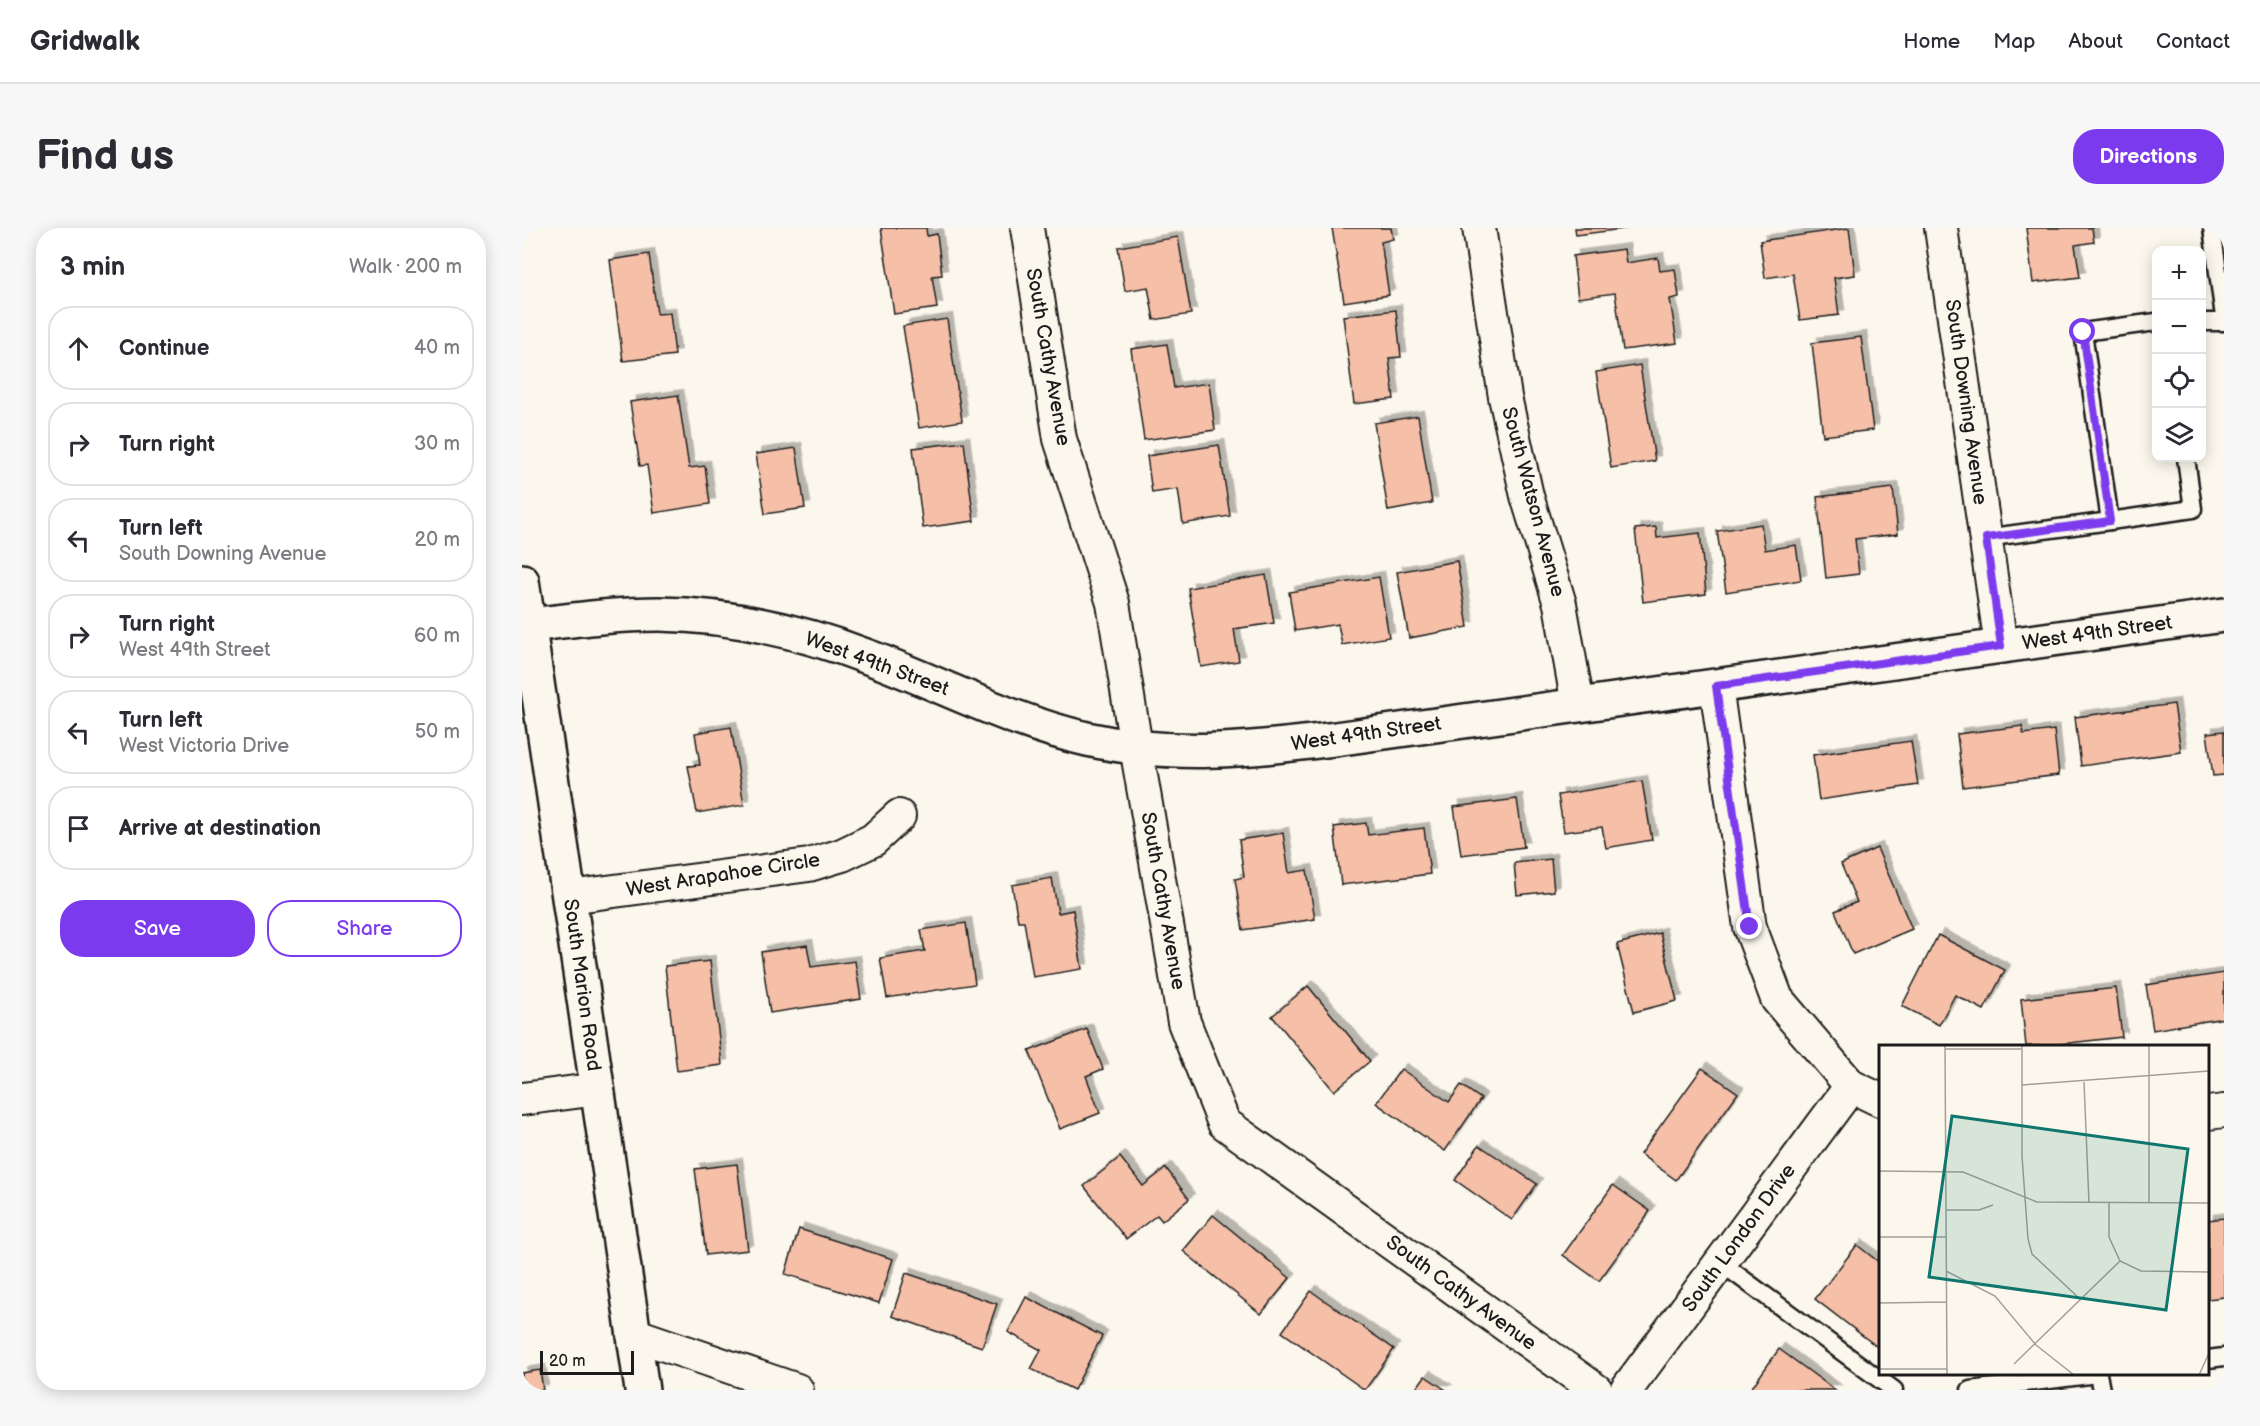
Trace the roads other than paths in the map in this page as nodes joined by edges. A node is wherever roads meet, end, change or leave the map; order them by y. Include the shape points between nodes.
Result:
1 (1027, 228) edge
2 (1479, 228) edge
3 (1941, 228) edge
4 (2211, 228) edge
5 (2224, 317) edge
6 (2206, 322) edge
7 (2224, 322) edge
8 (2152, 323) edge
9 (2187, 462) edge
10 (2110, 521) junction
11 (1986, 538) junction
12 (522, 581) edge
13 (2224, 615) edge
14 (525, 626) edge
15 (2001, 646) junction
16 (1716, 686) junction
17 (1578, 705) junction
18 (1136, 747) junction
19 (899, 816) dead end
20 (570, 897) junction
21 (1851, 1086) junction
22 (598, 1089) junction
23 (522, 1099) edge
24 (1879, 1099) edge
25 (2224, 1111) edge
26 (2209, 1113) edge
27 (1721, 1263) junction
28 (633, 1334) junction
29 (2224, 1357) edge
30 (2209, 1359) edge
31 (2090, 1375) edge
32 (2098, 1375) edge
33 (642, 1390) edge
34 (797, 1390) edge
35 (1596, 1390) edge
36 (1626, 1390) edge
37 (1894, 1390) edge
38 (1970, 1390) edge
39 (2101, 1390) edge

1 - 18 street, South Cathy Avenue via 1060,440 1113,603
2 - 17 street, South Watson Avenue via 1505,398 1527,496 1560,604
3 - 11 street, South Downing Avenue
4 - 5 lane
6 - 7 lane
8 - 10 lane via 2083,332
9 - 10 lane via 2193,509
10 - 11 lane
11 - 15 street, South Downing Avenue
12 - 14 street, South Marion Road
13 - 15 street, West 49th Street
14 - 18 street, West 49th Street via 659,614 720,618 776,628 871,657 1017,718 1087,739
14 - 20 street, South Marion Road
15 - 16 street, West 49th Street
16 - 17 street, West 49th Street
16 - 21 street via 1750,927 1777,999
17 - 18 street, West 49th Street via 1257,749 1205,752
18 - 35 street, South Cathy Avenue via 1184,1022 1224,1123
19 - 20 street, West Arapahoe Circle via 873,840 809,865
20 - 22 street, South Marion Road
21 - 24 street
21 - 27 street, South London Drive
22 - 23 street
22 - 28 street, South Marion Road
25 - 26 street
27 - 36 street, South London Drive
27 - 37 lane
28 - 33 street, South Marion Road
28 - 34 street
29 - 30 lane
31 - 38 lane
32 - 39 lane

